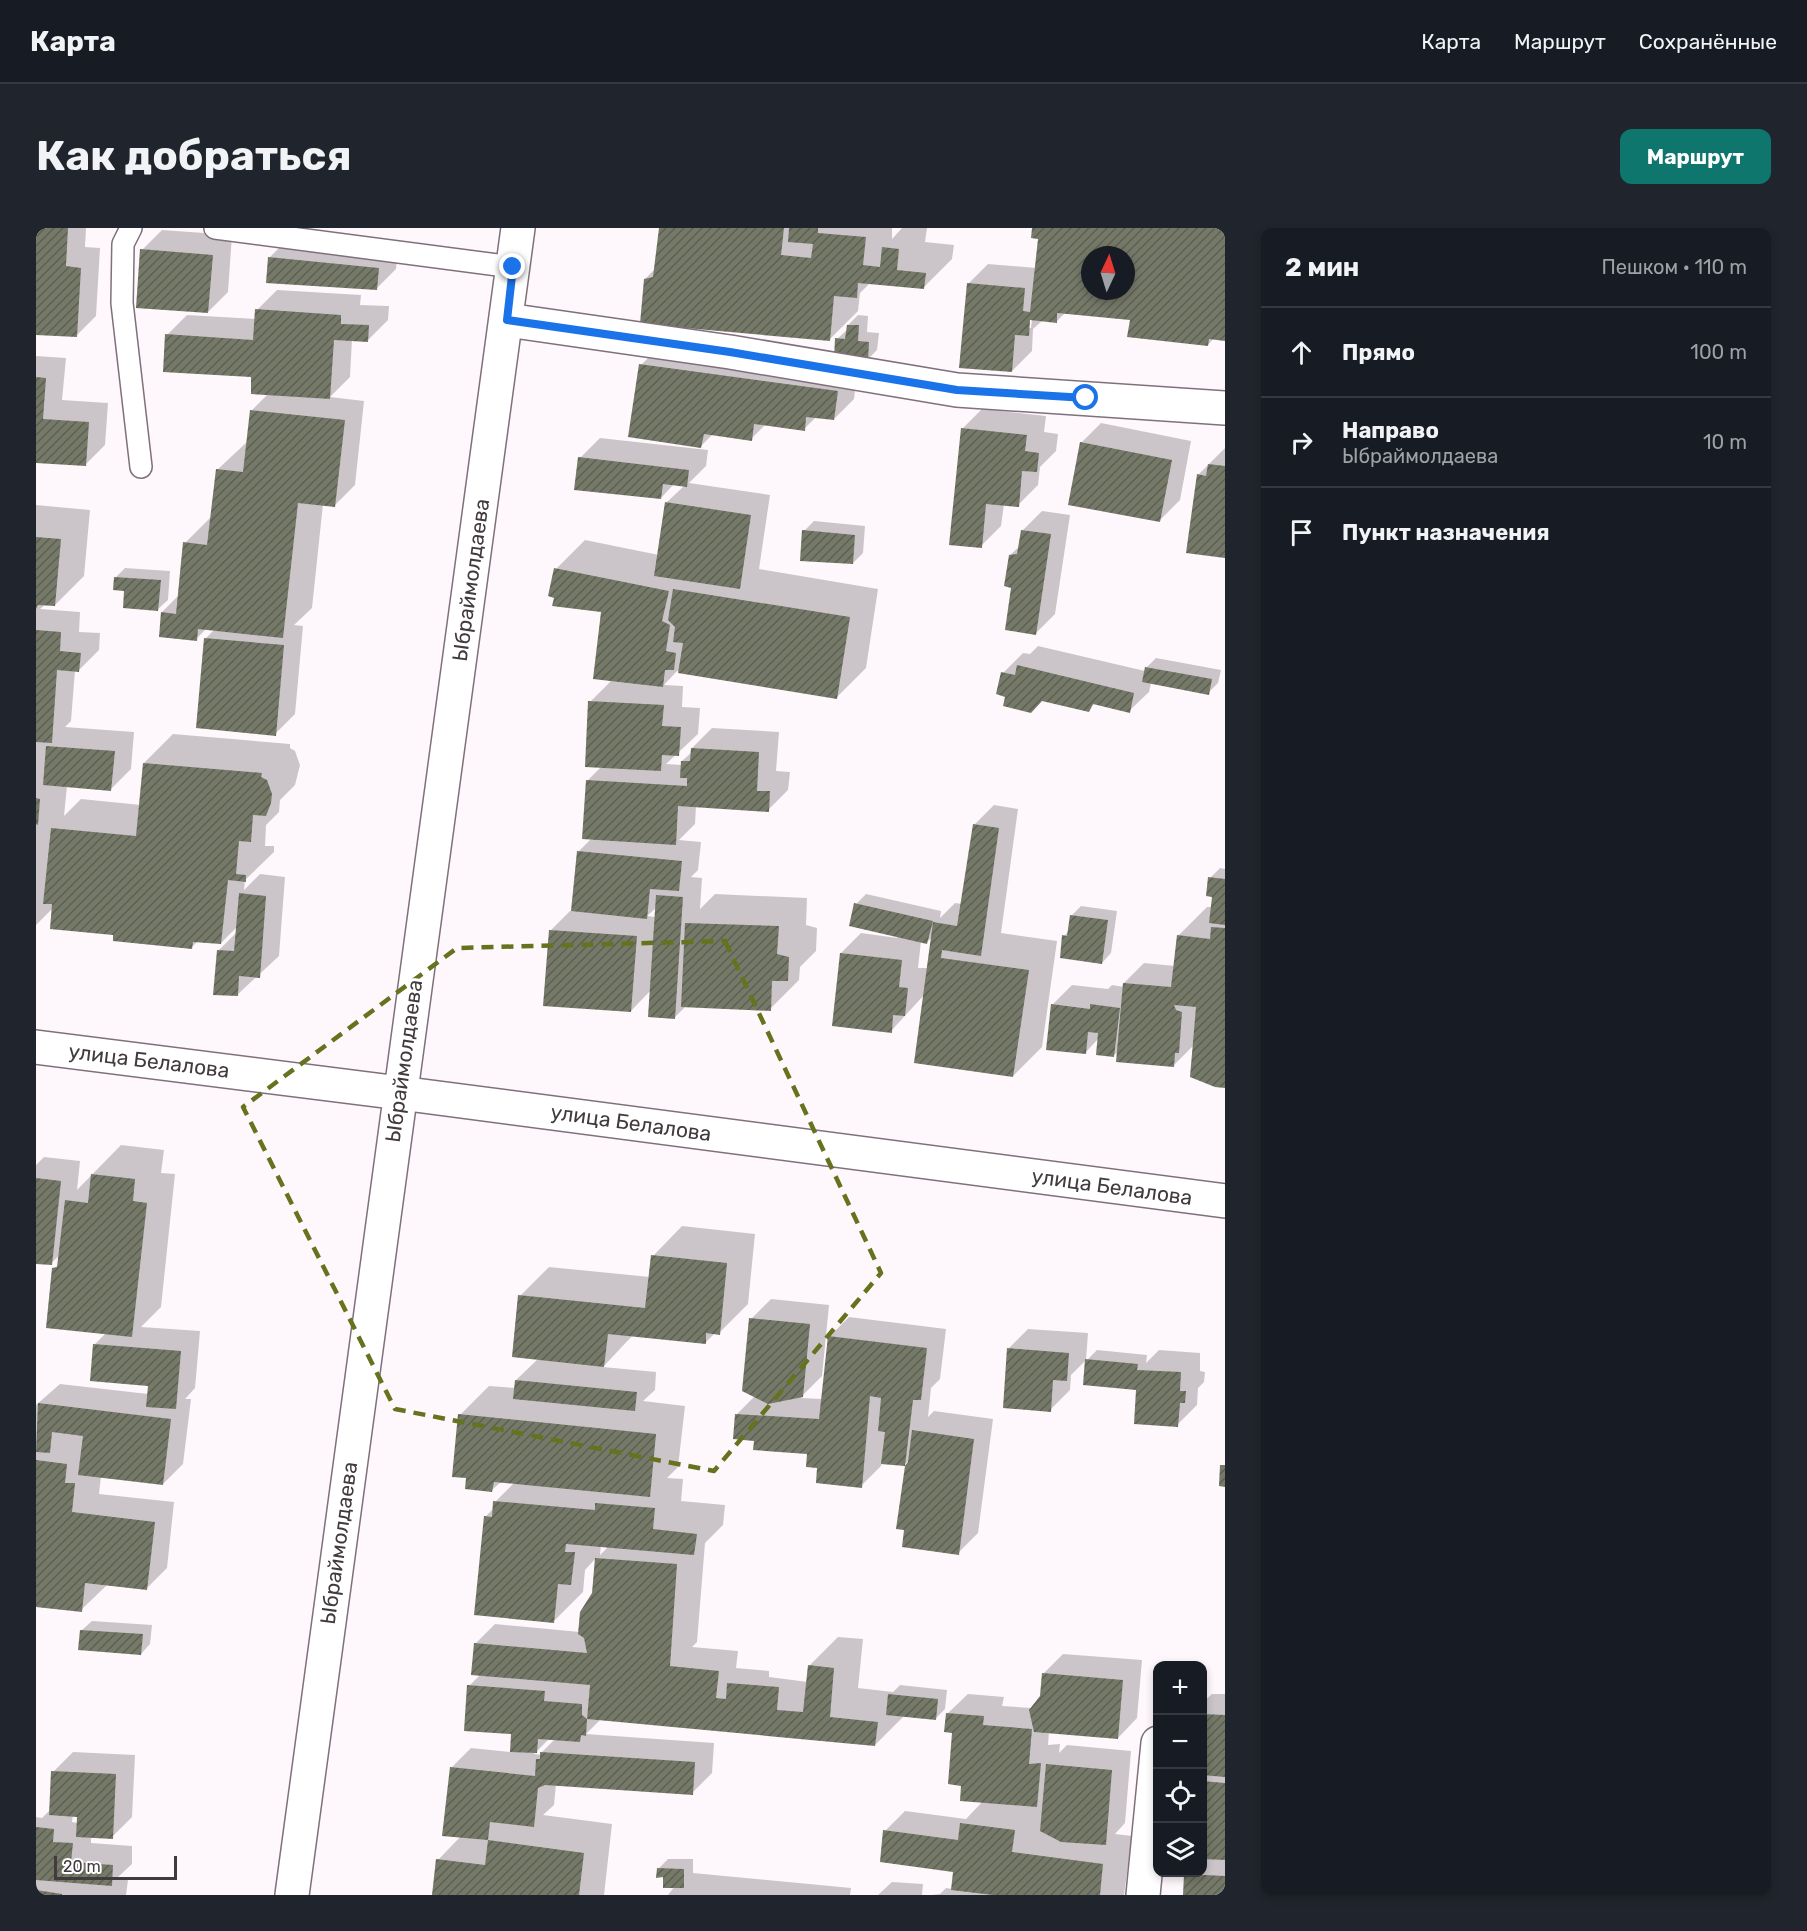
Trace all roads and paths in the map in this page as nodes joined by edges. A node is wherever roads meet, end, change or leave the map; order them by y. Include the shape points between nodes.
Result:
1 (130, 228) edge
2 (215, 228) edge
3 (518, 228) edge
4 (513, 267) junction
5 (507, 320) junction
6 (1225, 408) edge
7 (141, 467) dead end
8 (36, 1047) edge
9 (400, 1093) junction
10 (1225, 1202) edge
11 (1155, 1769) edge
12 (292, 1895) edge
13 (1143, 1895) edge

1 - 7 lane via 123,244 122,303
2 - 4 lane
3 - 4 street, Ыбраймолдаева
4 - 5 street, Ыбраймолдаева
5 - 6 street via 957,390
5 - 9 street, Ыбраймолдаева
8 - 9 street, улица Белалова
9 - 10 street, улица Белалова
9 - 12 street, Ыбраймолдаева
11 - 13 street

